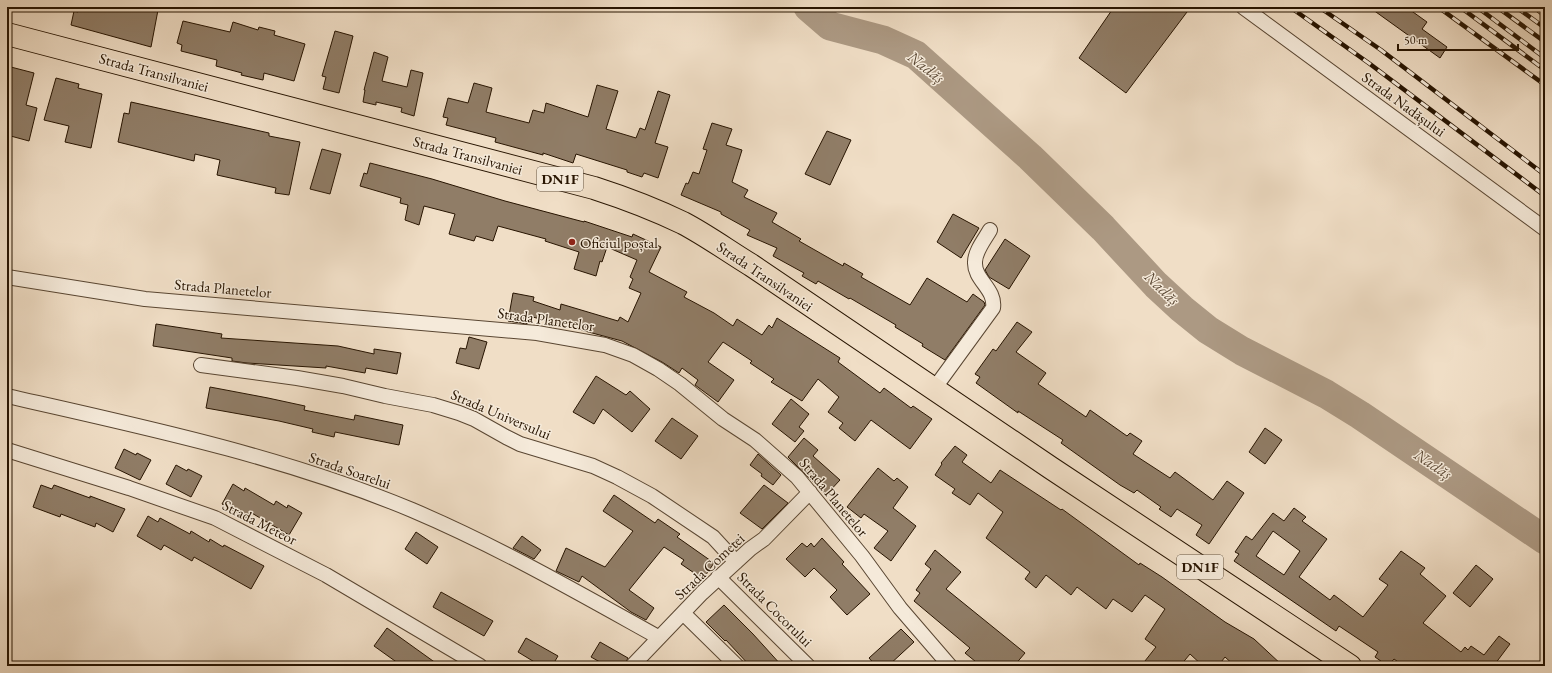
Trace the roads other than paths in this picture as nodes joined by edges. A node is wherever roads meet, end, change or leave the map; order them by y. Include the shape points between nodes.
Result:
1 (1242, 7) edge
2 (7, 34) edge
3 (1545, 229) edge
4 (990, 230) dead end
5 (7, 277) edge
6 (201, 365) dead end
7 (934, 390) junction
8 (7, 396) edge
9 (7, 450) edge
10 (810, 492) junction
11 (736, 562) junction
12 (718, 577) junction
13 (683, 613) junction
14 (658, 637) junction
15 (635, 665) edge
16 (480, 666) edge
17 (737, 666) edge
18 (808, 666) edge
19 (950, 666) edge
20 (1350, 666) edge

1 - 3 street, Strada Nadășului
2 - 7 main road, Strada Transilvaniei / DN1F via 626,198 709,238
4 - 7 street via 976,255 975,262 979,275 993,297 993,308
5 - 10 street, Strada Planetelor via 145,299 537,332 605,345 633,355 680,384 777,458
6 - 11 street, Strada Universului via 343,386 459,413 520,444 593,466 617,477 652,496 713,537
7 - 20 main road, Strada Transilvaniei / DN1F
8 - 14 street, Strada Soarelui via 244,453 340,483 412,510 492,546
9 - 16 street, Strada Meteor via 215,518 326,575
10 - 11 street, Strada Cometei via 764,539
10 - 19 street, Strada Planetelor via 900,608
11 - 12 street, Strada Cometei
12 - 13 street, Strada Cometei
12 - 18 street, Strada Cocorului
13 - 14 street, Strada Cometei
13 - 17 street
14 - 15 street, Strada Cometei

